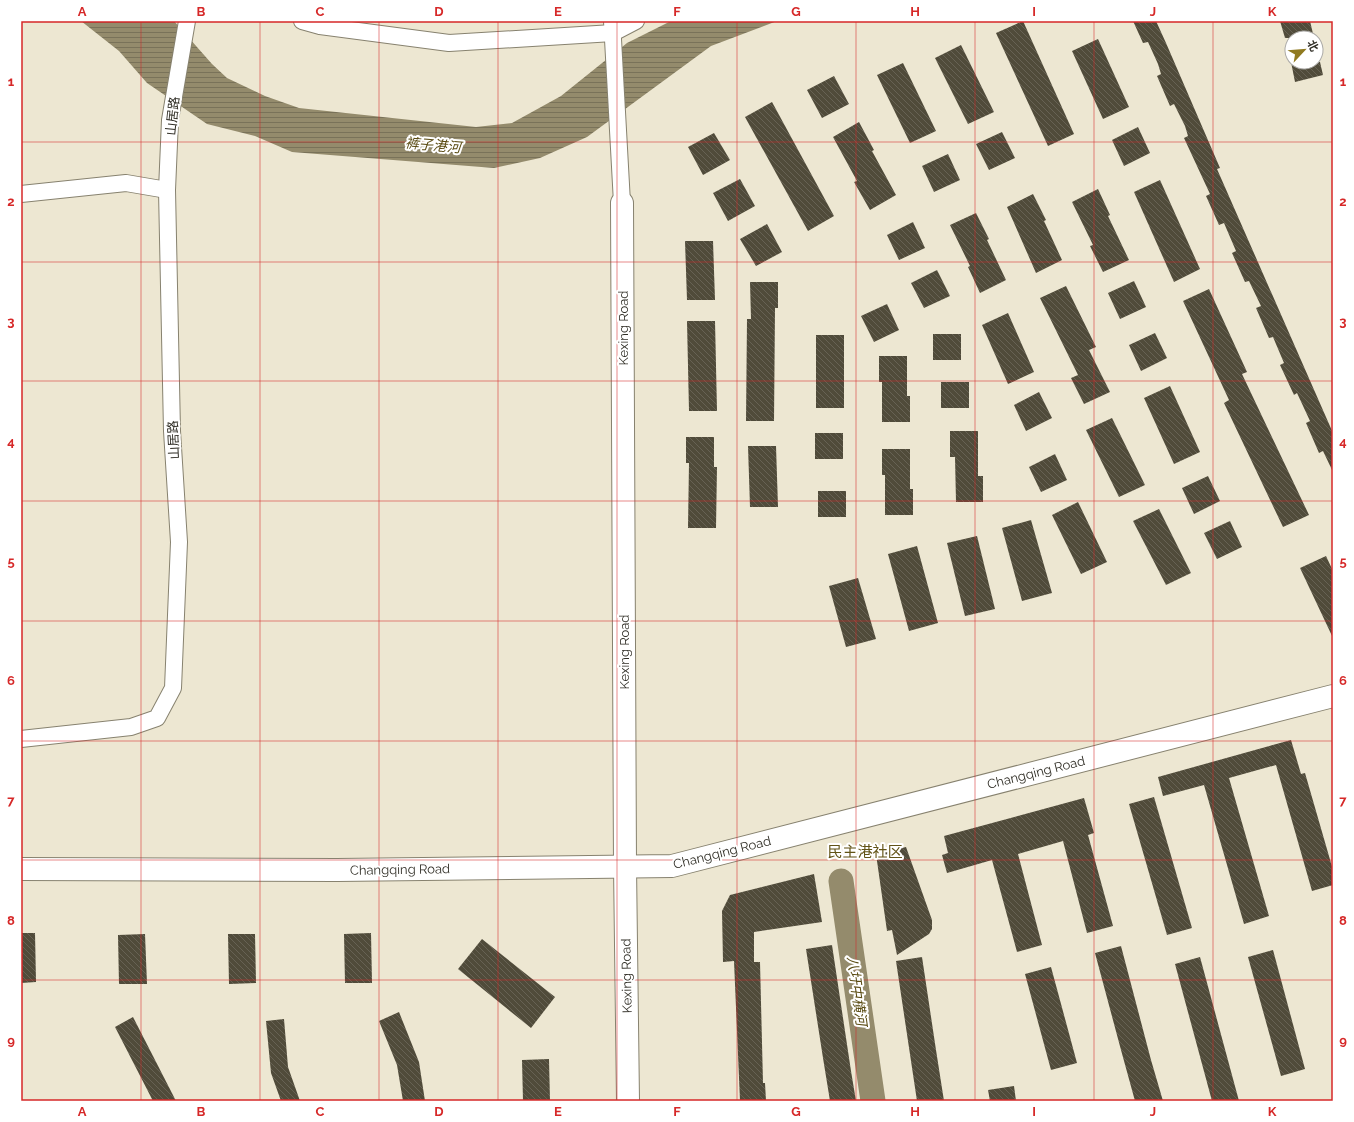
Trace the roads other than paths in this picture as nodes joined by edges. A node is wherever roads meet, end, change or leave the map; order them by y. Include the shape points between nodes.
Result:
1 (187, 21) edge
2 (302, 21) edge
3 (636, 21) edge
4 (613, 34) edge
5 (167, 190) junction
6 (21, 194) edge
7 (622, 202) joint
8 (1333, 696) edge
9 (21, 739) edge
10 (625, 866) junction
11 (21, 869) edge
12 (628, 1101) edge

1 - 5 street, 山居路 via 170,120
2 - 4 street via 320,26 449,43
3 - 4 street
4 - 7 street
5 - 6 street via 126,183
5 - 9 street, 山居路 via 172,431 179,542 173,688 157,718 131,727
7 - 10 street, Kexing Road
8 - 10 street, Changqing Road via 672,866
10 - 11 street, Changqing Road via 338,870
10 - 12 street, Kexing Road

